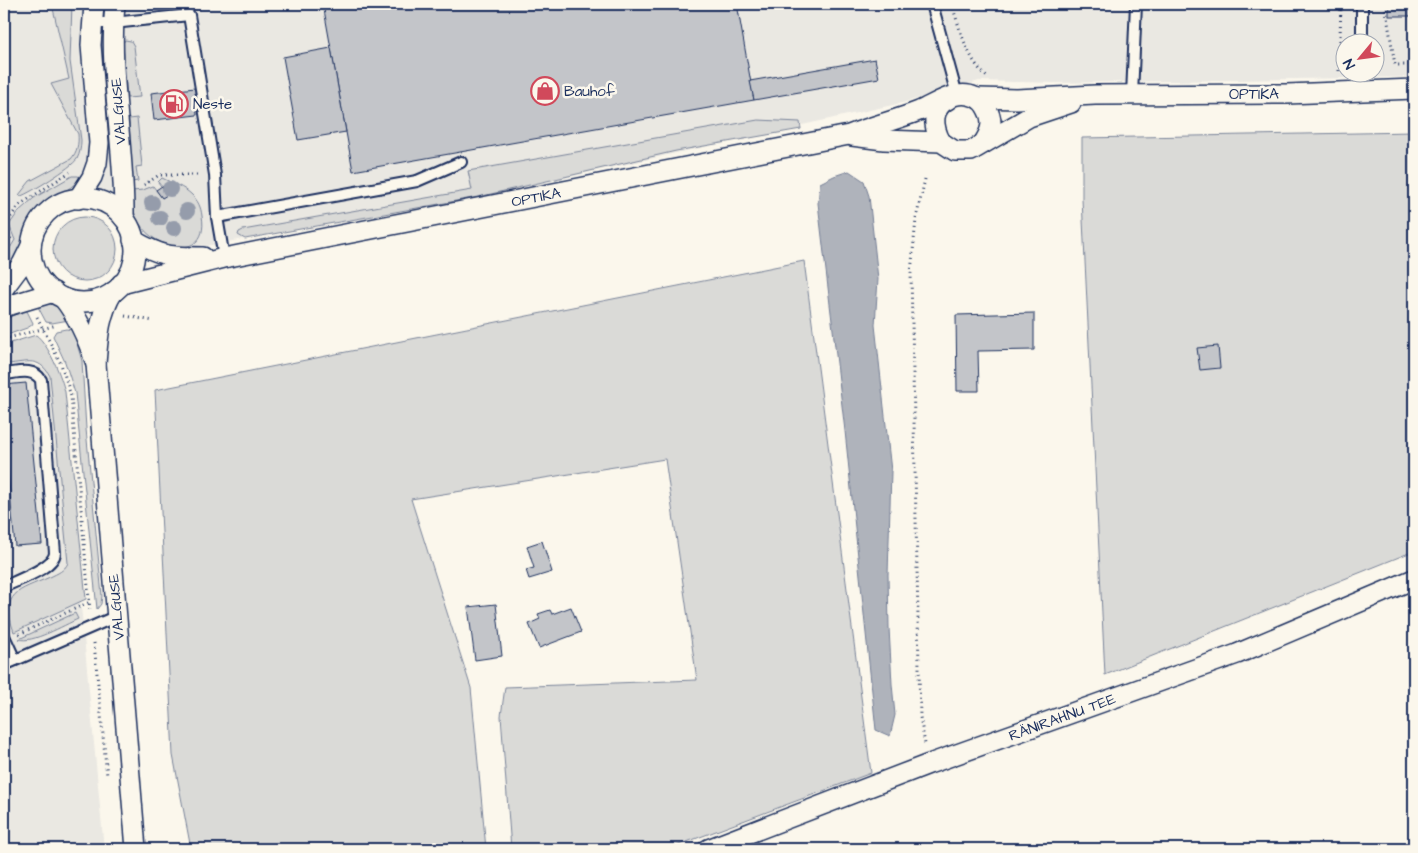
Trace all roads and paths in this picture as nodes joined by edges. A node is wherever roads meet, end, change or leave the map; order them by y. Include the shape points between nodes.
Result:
1 (94, 4) edge
2 (115, 4) edge
3 (932, 4) edge
4 (952, 4) edge
5 (1136, 4) edge
6 (1341, 4) edge
7 (1362, 4) edge
8 (1385, 4) edge
9 (113, 23) junction
10 (91, 24) junction
11 (1340, 32) edge
12 (1362, 32) edge
13 (1414, 65) edge
14 (991, 80) dead end
15 (1361, 82) edge
16 (1414, 89) edge
17 (956, 95) junction
18 (1095, 95) junction
19 (1132, 95) junction
20 (978, 98) junction
21 (849, 135) junction
22 (941, 142) junction
23 (984, 142) junction
24 (461, 162) dead end
25 (9, 169) dead end
26 (75, 169) dead end
27 (4, 172) edge
28 (215, 175) junction
29 (924, 179) dead end
30 (138, 186) dead end
31 (78, 199) junction
32 (217, 217) junction
33 (124, 218) junction
34 (133, 240) junction
35 (22, 244) junction
36 (224, 258) junction
37 (4, 288) edge
38 (117, 288) junction
39 (58, 295) junction
40 (4, 307) edge
41 (35, 314) dead end
42 (96, 364) junction
43 (4, 374) edge
44 (1414, 579) edge
45 (4, 587) edge
46 (90, 602) junction
47 (117, 616) junction
48 (92, 626) junction
49 (5, 638) edge
50 (15, 660) junction
51 (4, 665) edge
52 (929, 764) junction
53 (108, 781) dead end
54 (136, 849) edge
55 (708, 849) edge

1 - 10 street, VALGUSE
2 - 9 street, VALGUSE
3 - 17 lane
4 - 14 path via 977,66
5 - 19 lane
6 - 11 path
7 - 12 lane
8 - 13 path via 1395,65
9 - 10 lane
9 - 28 lane via 189,15
9 - 33 street, VALGUSE
10 - 31 street, VALGUSE via 99,143 92,178
15 - 16 street, OPTIKA
15 - 19 street, OPTIKA via 1287,94
17 - 20 street
17 - 21 street
17 - 22 street via 943,101 935,114 934,129
18 - 19 street, OPTIKA
18 - 20 street, OPTIKA via 1017,100
18 - 23 street, OPTIKA via 1029,117
20 - 23 street via 987,107 991,118 990,131
21 - 22 street
21 - 36 street, OPTIKA
22 - 23 street via 955,151 971,150
24 - 32 lane via 417,181
25 - 27 path
26 - 35 path via 18,206 5,226
28 - 30 path via 159,175
28 - 32 lane
29 - 52 path via 911,273 920,717
31 - 33 street via 103,202
31 - 35 street via 50,210
32 - 36 lane
33 - 34 street
34 - 36 street, OPTIKA via 168,257
34 - 38 street via 132,264 125,280
35 - 37 street via 22,264
35 - 39 street via 37,275
36 - 38 street, OPTIKA
38 - 39 street via 97,300 80,302
38 - 42 street, VALGUSE via 104,308
39 - 40 street
39 - 42 street, VALGUSE via 87,336
41 - 46 path via 61,364 71,396
42 - 47 street, VALGUSE
43 - 45 lane via 32,372 41,380 55,558 48,565
44 - 52 street, RÄNIRAHNU TEE via 1237,654
46 - 48 path
46 - 49 path
47 - 48 lane
47 - 54 street, VALGUSE
48 - 50 lane
48 - 53 path
49 - 50 lane
50 - 51 lane
52 - 55 street, RÄNIRAHNU TEE

